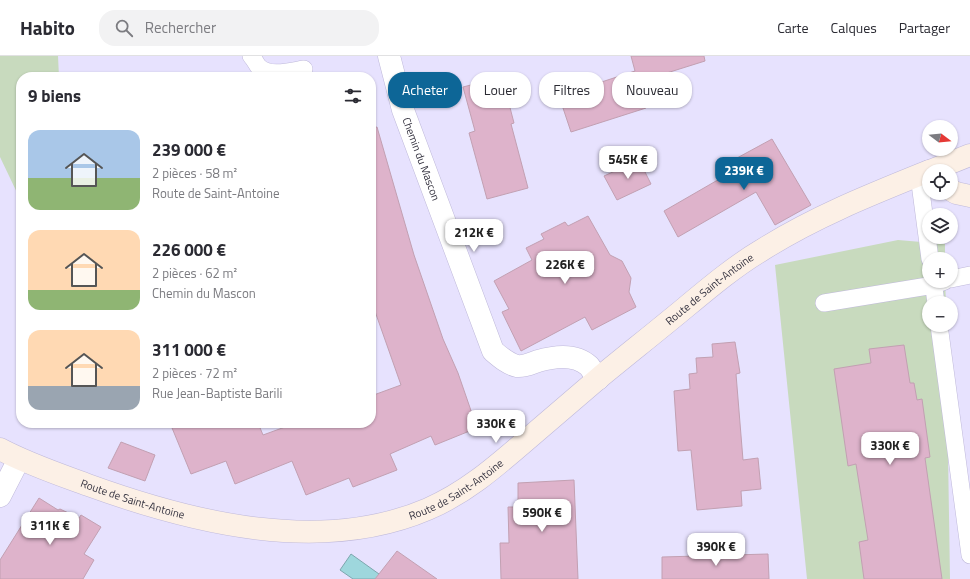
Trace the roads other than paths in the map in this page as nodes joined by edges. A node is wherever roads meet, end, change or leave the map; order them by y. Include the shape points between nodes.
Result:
1 (251, 56) edge
2 (389, 56) edge
3 (304, 69) dead end
4 (265, 72) edge
5 (286, 72) edge
6 (970, 155) edge
7 (948, 164) edge
8 (922, 175) edge
9 (958, 194) edge
10 (970, 196) edge
11 (929, 200) edge
12 (930, 252) edge
13 (970, 275) edge
14 (958, 278) edge
15 (922, 285) edge
16 (824, 303) dead end
17 (940, 332) edge
18 (598, 379) junction
19 (0, 449) edge
20 (19, 459) junction
21 (0, 496) edge
22 (970, 555) edge

1 - 4 lane
2 - 18 street, Chemin du Mascon via 402,110 493,351 503,360 518,366 548,358 578,358 589,366
3 - 5 lane
6 - 7 street, Route de Saint-Antoine
8 - 18 street, Route de Saint-Antoine via 845,206 760,251 713,285
9 - 10 street
11 - 12 lane
13 - 14 lane
15 - 16 lane
17 - 22 lane
18 - 20 street, Route de Saint-Antoine via 484,477 453,497 388,523 352,529 313,531 236,526 176,513 118,496
19 - 20 street, Route de Saint-Antoine
20 - 21 street

